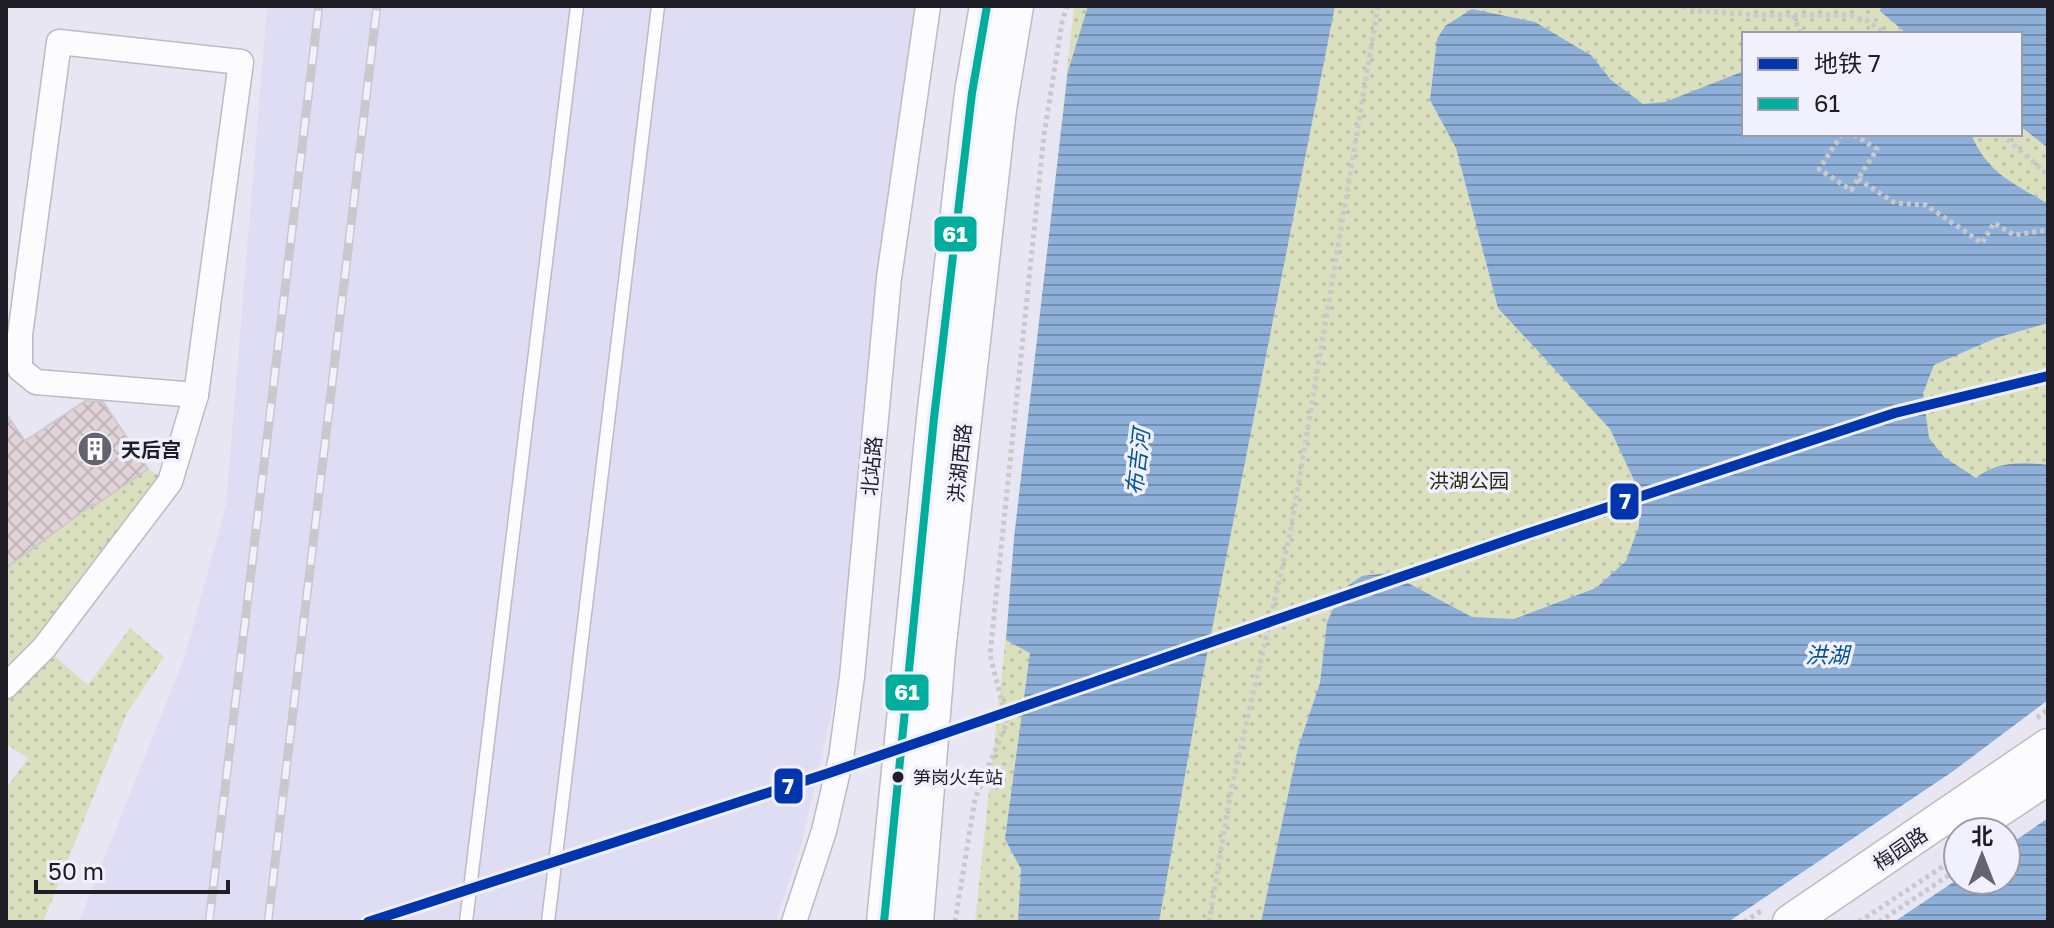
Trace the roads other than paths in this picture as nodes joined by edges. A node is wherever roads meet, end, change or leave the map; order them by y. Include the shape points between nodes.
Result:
1 (577, 6) edge
2 (658, 6) edge
3 (928, 6) edge
4 (987, 6) edge
5 (1016, 6) edge
6 (196, 395) junction
7 (6, 686) edge
8 (2048, 746) edge
9 (2048, 777) edge
10 (1989, 816) edge
11 (1942, 848) edge
12 (466, 922) edge
13 (548, 922) edge
14 (794, 922) edge
15 (884, 922) edge
16 (916, 922) edge
17 (1790, 922) edge
18 (1831, 922) edge

1 - 12 lane
2 - 13 lane
3 - 14 street, 北站路 via 889,278 841,758
4 - 15 main road, 洪湖西路 via 934,418
5 - 16 main road, 洪湖西路 via 999,109 940,636
6 - 6 street via 36,382 20,369 20,335 59,42 241,62
6 - 7 street via 170,482 44,648
8 - 17 main road, 梅园路
9 - 10 main road
11 - 18 main road, 梅园路

